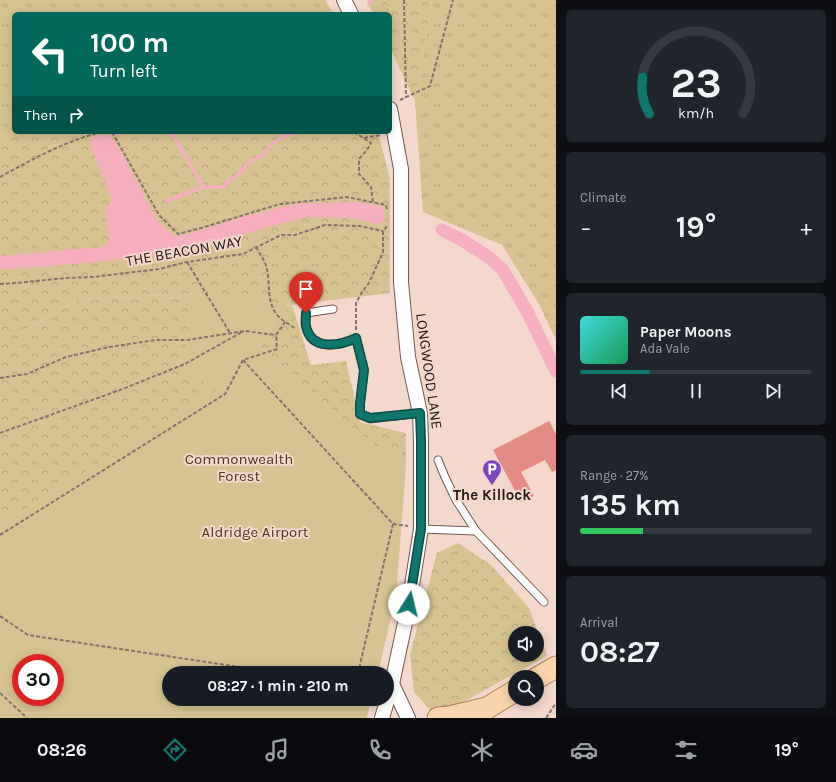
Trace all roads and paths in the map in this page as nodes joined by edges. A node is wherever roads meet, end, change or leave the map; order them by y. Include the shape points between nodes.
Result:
1 (344, 0) edge
2 (404, 0) edge
3 (453, 0) edge
4 (350, 12) edge
5 (392, 120) edge
6 (394, 132) joint
7 (94, 134) edge
8 (113, 134) edge
9 (357, 134) edge
10 (384, 134) edge
11 (363, 138) junction
12 (0, 177) edge
13 (373, 202) junction
14 (394, 209) junction
15 (390, 224) dead end
16 (383, 230) junction
17 (256, 247) junction
18 (187, 262) junction
19 (0, 284) edge
20 (333, 308) dead end
21 (285, 322) junction
22 (245, 331) junction
23 (230, 333) junction
24 (276, 335) junction
25 (356, 338) junction
26 (312, 340) junction
27 (243, 360) junction
28 (0, 378) edge
29 (420, 413) junction
30 (0, 433) edge
31 (438, 460) dead end
32 (421, 529) junction
33 (476, 531) junction
34 (0, 535) edge
35 (544, 602) dead end
36 (0, 616) edge
37 (232, 666) edge
38 (360, 666) edge
39 (556, 667) edge
40 (544, 674) edge
41 (394, 675) edge
42 (394, 688) edge
43 (0, 693) edge
44 (508, 696) edge
45 (556, 703) edge
46 (386, 706) edge
47 (481, 713) edge
48 (27, 718) edge
49 (382, 718) edge
50 (408, 718) edge
51 (438, 718) edge
52 (546, 718) edge

1 - 4 street
2 - 3 path via 406,98 430,86
5 - 6 street, LONGWOOD LANE
6 - 14 street, LONGWOOD LANE via 401,168
7 - 12 path via 59,146
8 - 13 path via 159,215 178,234 280,204 347,197
9 - 11 path
10 - 11 path
11 - 13 path via 371,143 359,159 359,174 371,187
13 - 14 path via 386,204
14 - 29 street, LONGWOOD LANE via 401,236 401,282 408,358
15 - 16 path
16 - 17 path via 325,225 295,235 281,235
16 - 25 path via 383,252 370,283 356,303
17 - 18 path, THE BEACON WAY via 243,254
17 - 21 path, THE BEACON WAY via 267,267 272,307
18 - 19 path, THE BEACON WAY via 152,270 93,277
18 - 23 path
20 - 26 lane via 306,313 306,326
21 - 24 path
21 - 26 path, THE BEACON WAY
22 - 23 path
22 - 24 path
22 - 30 path via 185,364
23 - 28 path via 187,340 156,340 109,347 66,358 27,374
24 - 27 path via 278,349
25 - 26 lane via 336,345
25 - 29 lane via 364,370 360,414 370,418
27 - 34 path via 225,394
27 - 38 path via 393,524
29 - 32 street, LONGWOOD LANE
31 - 33 lane via 456,500
32 - 33 lane
32 - 41 street, LONGWOOD LANE
33 - 35 lane
36 - 37 path via 28,636
39 - 40 main road
42 - 50 street
43 - 48 path
44 - 47 main road
45 - 52 path
46 - 49 street, LONGWOOD LANE
47 - 51 main road

